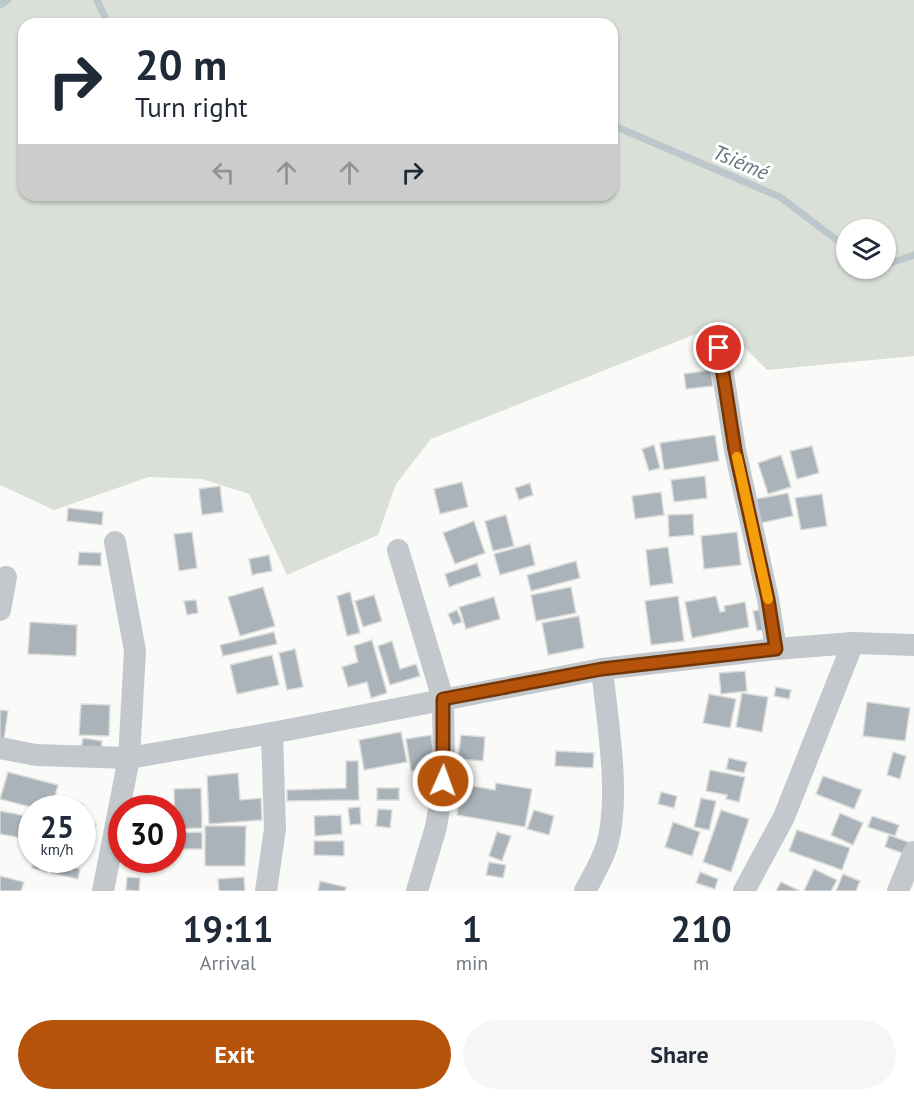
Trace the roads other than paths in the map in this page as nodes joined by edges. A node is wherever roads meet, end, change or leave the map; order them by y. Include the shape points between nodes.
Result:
1 (719, 348) dead end
2 (115, 542) dead end
3 (398, 550) dead end
4 (6, 577) dead end
5 (0, 610) edge
6 (853, 643) junction
7 (914, 645) edge
8 (776, 649) junction
9 (602, 669) junction
10 (443, 699) junction
11 (273, 733) junction
12 (0, 748) edge
13 (129, 758) junction
14 (914, 852) edge
15 (103, 891) edge
16 (266, 891) edge
17 (417, 891) edge
18 (585, 891) edge
19 (744, 891) edge
20 (898, 891) edge

1 - 8 street via 735,450
2 - 13 street via 135,651
3 - 10 street
4 - 5 street
6 - 7 street
6 - 8 street
6 - 19 street via 784,817
8 - 9 street
9 - 10 street
9 - 18 street via 612,775 611,811 607,844
10 - 11 street
10 - 17 street via 441,797
11 - 13 street
11 - 16 street via 276,829
12 - 13 street via 36,755
13 - 15 street
14 - 20 street

